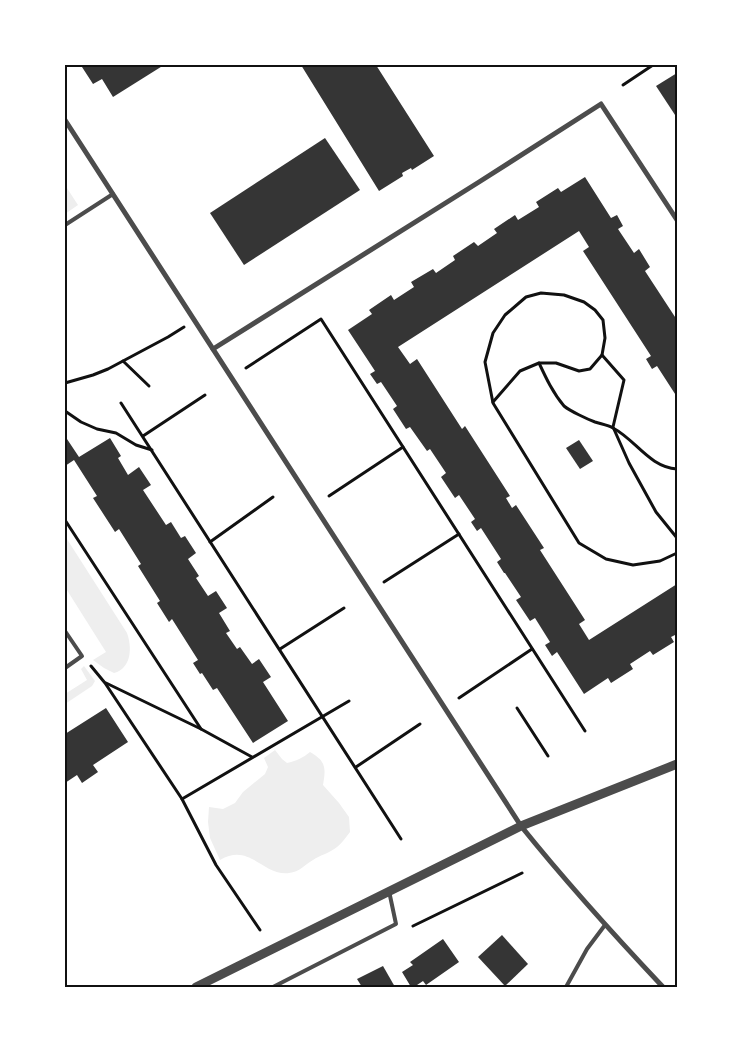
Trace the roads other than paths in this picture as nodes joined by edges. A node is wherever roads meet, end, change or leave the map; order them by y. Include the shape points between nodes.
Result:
1 (65, 120) edge
2 (113, 194) junction
3 (677, 220) edge
4 (65, 225) edge
5 (213, 349) junction
6 (65, 631) edge
7 (65, 668) edge
8 (677, 764) edge
9 (521, 826) junction
10 (389, 892) junction
11 (605, 925) junction
12 (196, 987) edge
13 (273, 987) edge
14 (566, 987) edge
15 (663, 987) edge

1 - 2 street
2 - 4 lane
2 - 5 street
3 - 5 street via 601,104
5 - 9 street
6 - 7 lane via 82,656
8 - 9 street
9 - 10 street
9 - 11 street
10 - 12 street
10 - 13 lane via 396,924
11 - 14 lane
11 - 15 street

